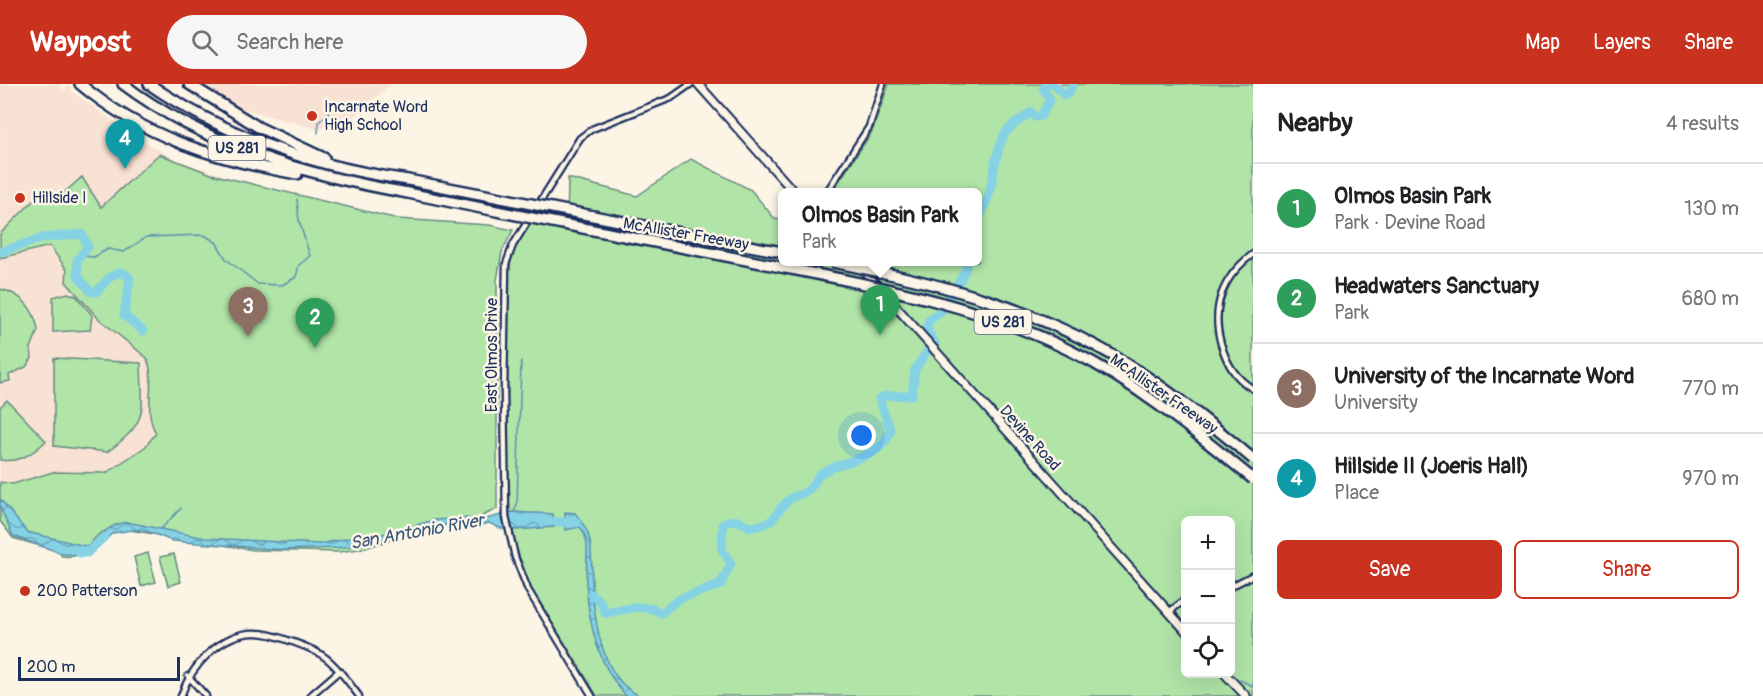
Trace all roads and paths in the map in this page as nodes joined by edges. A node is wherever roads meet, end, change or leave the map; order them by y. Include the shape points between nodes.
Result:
1 (80, 84) edge
2 (123, 84) edge
3 (149, 84) edge
4 (189, 84) edge
5 (691, 84) edge
6 (698, 84) edge
7 (883, 84) edge
8 (351, 170) junction
9 (362, 185) junction
10 (791, 188) edge
11 (829, 188) edge
12 (778, 251) edge
13 (1253, 254) edge
14 (856, 266) edge
15 (860, 266) edge
16 (1253, 389) edge
17 (1253, 459) edge
18 (1253, 479) edge
19 (1253, 575) edge
20 (1235, 584) edge
21 (1181, 602) edge
22 (1168, 612) junction
23 (1181, 627) edge
24 (339, 670) junction
25 (188, 676) junction
26 (1230, 678) edge
27 (1244, 694) edge
28 (180, 696) edge
29 (206, 696) edge
30 (310, 696) edge
31 (359, 696) edge
32 (592, 696) edge

1 - 9 highway via 128,119 202,152 246,165
2 - 9 highway, McAllister Freeway / US 281 via 183,123 239,149 313,174
3 - 8 highway, McAllister Freeway / US 281 via 220,126
4 - 8 highway via 258,127
5 - 32 street, East Olmos Drive via 678,94 592,129 580,138 513,245 505,278 504,499 515,557 528,591
6 - 10 street
7 - 11 street via 868,128
8 - 12 highway, McAllister Freeway / US 281, bridge
9 - 18 highway, McAllister Freeway / US 281, bridge via 903,292 983,315 1032,333 1110,373 1177,417
13 - 16 street via 1227,281 1219,297 1216,319 1228,364
14 - 17 highway, McAllister Freeway / US 281, bridge via 980,296 1053,325 1141,372
15 - 22 street, Devine Road
19 - 20 street
21 - 22 street
22 - 23 street, Devine Road
24 - 25 street via 312,649 273,636 243,633 223,643
24 - 30 street
24 - 31 street
25 - 28 street
25 - 29 street
26 - 27 street

